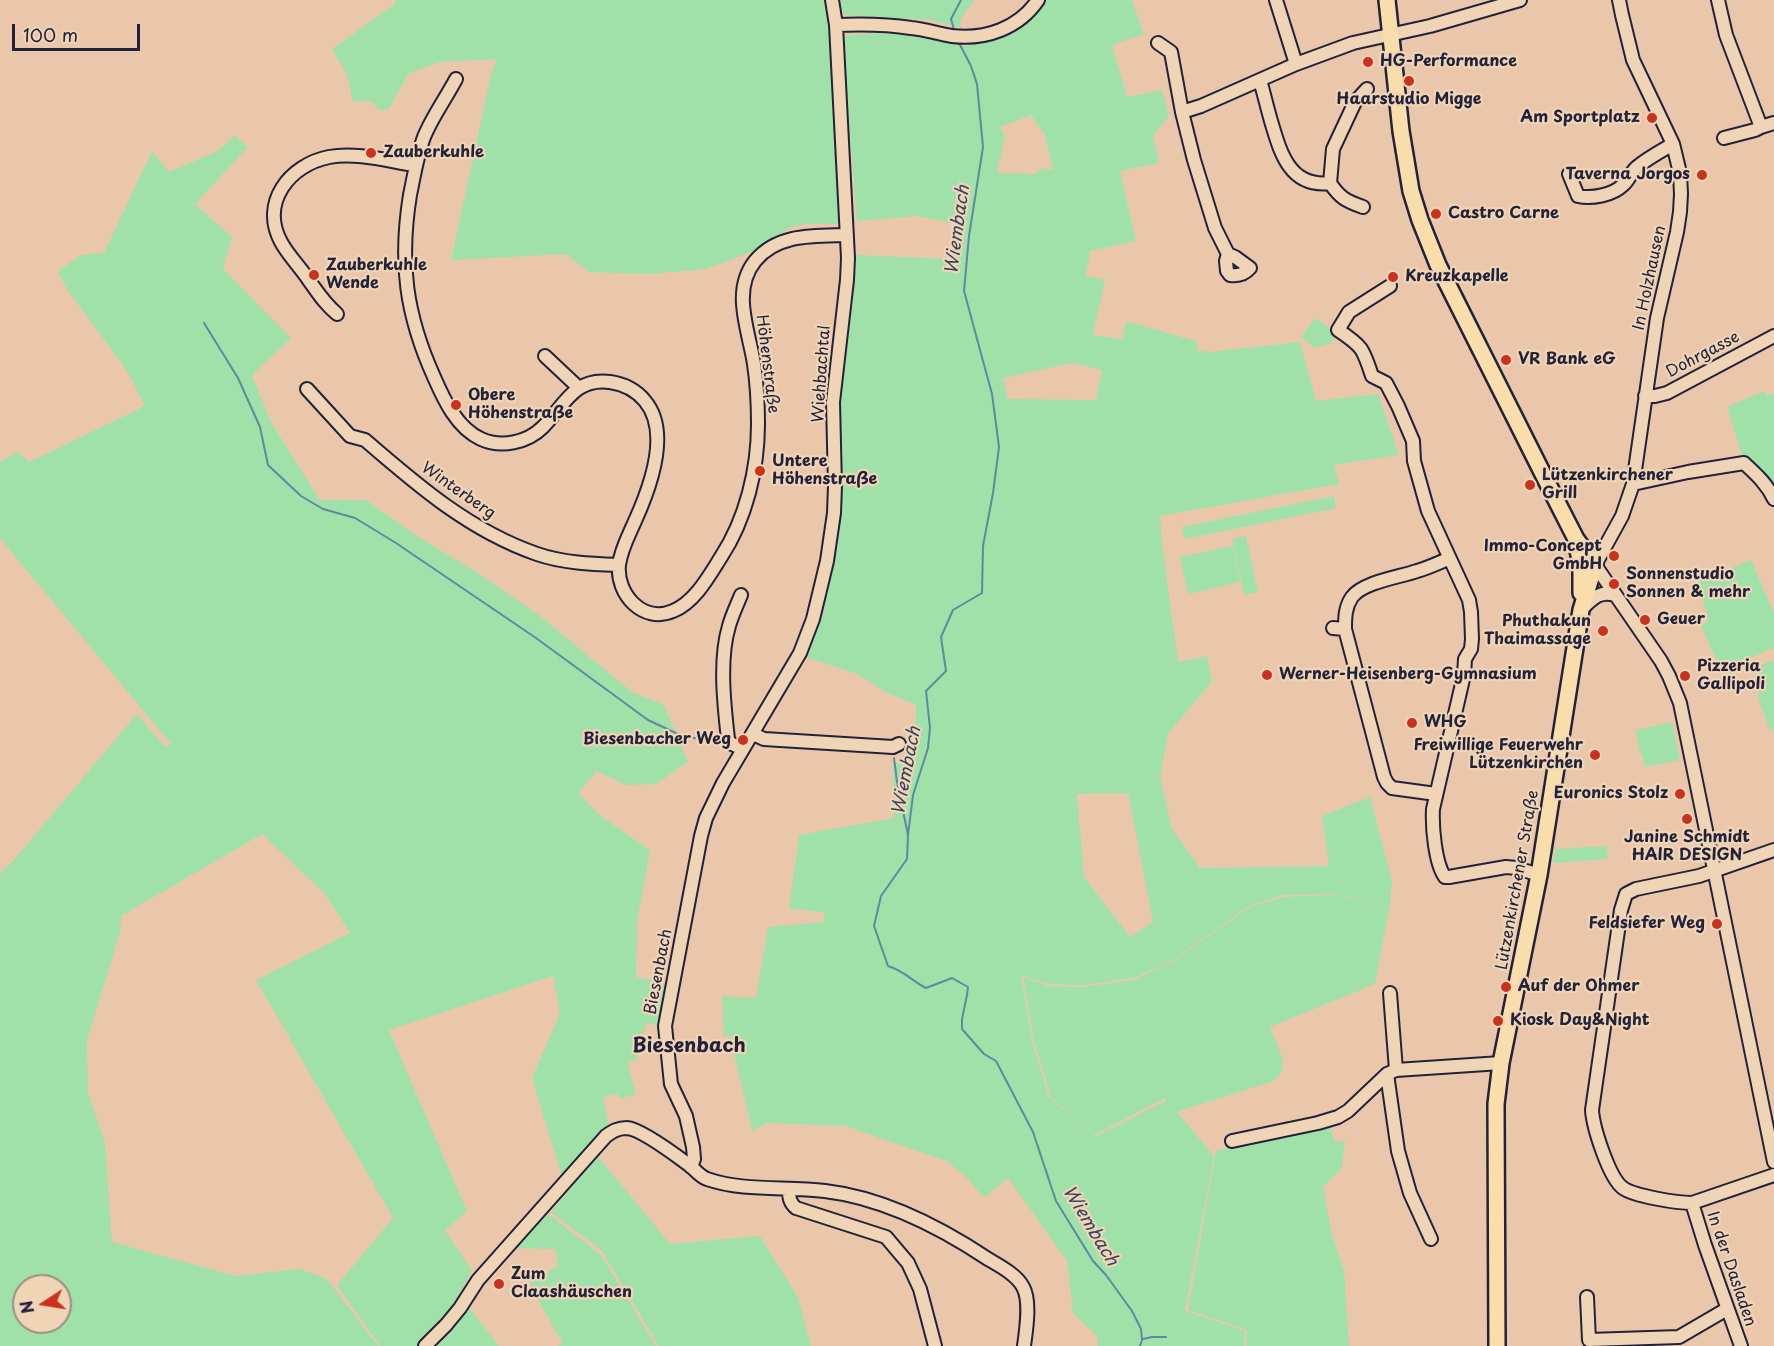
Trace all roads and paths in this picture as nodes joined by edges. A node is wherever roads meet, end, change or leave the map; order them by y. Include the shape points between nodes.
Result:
1 (832, 0) edge
2 (1038, 0) edge
3 (1276, 0) edge
4 (1387, 0) edge
5 (1520, 0) edge
6 (1619, 0) edge
7 (1718, 0) edge
8 (836, 25) junction
9 (1391, 34) junction
10 (1158, 43) dead end
11 (1296, 64) junction
12 (456, 79) dead end
13 (1260, 80) junction
14 (1367, 89) dead end
15 (1182, 112) junction
16 (1774, 123) edge
17 (1761, 127) junction
18 (1724, 138) dead end
19 (1673, 144) junction
20 (415, 165) junction
21 (1569, 174) dead end
22 (1330, 183) junction
23 (1363, 207) dead end
24 (848, 235) junction
25 (1228, 254) dead end
26 (1390, 286) dead end
27 (338, 314) dead end
28 (1774, 336) edge
29 (544, 356) dead end
30 (307, 388) dead end
31 (579, 388) junction
32 (1645, 396) junction
33 (1633, 484) junction
34 (1774, 499) edge
35 (1576, 540) junction
36 (1607, 543) junction
37 (1448, 559) junction
38 (619, 565) junction
39 (1595, 565) junction
40 (741, 595) dead end
41 (1615, 595) junction
42 (1581, 610) junction
43 (753, 734) junction
44 (899, 744) dead end
45 (743, 749) junction
46 (1436, 794) junction
47 (1774, 850) edge
48 (1714, 872) junction
49 (1539, 875) junction
50 (1390, 993) dead end
51 (1501, 1063) junction
52 (1391, 1072) junction
53 (1232, 1141) dead end
54 (1774, 1162) edge
55 (691, 1167) junction
56 (1774, 1175) edge
57 (789, 1190) junction
58 (1692, 1203) junction
59 (1431, 1239) dead end
60 (1587, 1297) dead end
61 (1727, 1309) junction
62 (425, 1346) edge
63 (935, 1346) edge
64 (1024, 1346) edge
65 (1497, 1346) edge
66 (1741, 1346) edge

1 - 8 street, Wiehbachtal
2 - 8 street via 1020,20 1000,31 957,36 911,28
3 - 11 street
4 - 9 main road
5 - 9 street
6 - 19 street, In Holzhausen via 1633,60
7 - 17 street via 1726,35
8 - 24 street, Wiehbachtal
9 - 11 street
9 - 35 main road via 1401,131 1420,220 1438,265
10 - 15 street via 1171,52
11 - 13 street
12 - 20 street via 425,135
13 - 15 street
13 - 22 street via 1283,159 1311,182
14 - 22 street via 1355,102 1333,149
15 - 25 street via 1215,228
16 - 17 street
17 - 18 street
19 - 21 street via 1634,169 1617,190 1605,194 1578,196
19 - 32 street, In Holzhausen via 1680,173 1680,212
20 - 27 street via 328,157 304,166 278,192 274,212 281,242 324,303
20 - 31 street via 405,225 406,284 422,351 451,411 465,429 482,440 515,443 542,429 564,400
22 - 23 street via 1346,201
24 - 38 street, Höhenstraße via 793,238 771,246 748,272 743,306 754,365 758,424 754,470 727,549 697,593 673,612 646,611 633,605 624,592
24 - 43 street, Wiehbachtal via 847,280 833,402 836,486 826,561 813,619 800,653
26 - 37 street via 1349,312 1338,330 1363,349 1372,376 1386,383 1398,406 1413,441 1413,461 1428,511
28 - 32 street, Dohrgasse via 1667,393
29 - 31 street
30 - 38 street, Winterberg via 350,436 364,440 445,506 495,538 539,555
31 - 38 street via 605,381 632,389 652,411 656,427 654,463
32 - 33 street, In Holzhausen
33 - 34 street via 1744,463
33 - 36 street, In Holzhausen
35 - 36 street via 1594,546
35 - 39 main road
35 - 42 main road via 1581,565
36 - 39 street, In Holzhausen
37 - 46 street via 1468,600 1472,639
37 - 46 street via 1361,589 1350,600 1339,628 1387,783 1392,788
39 - 41 street
39 - 42 main road, Lützenkirchener Straße
40 - 45 street via 726,641 723,690 728,739
41 - 42 street via 1598,595
41 - 48 street via 1652,646 1676,690
42 - 49 main road, Lützenkirchener Straße
43 - 44 street via 764,739 893,747
43 - 45 street, Biesenbach
45 - 55 street, Biesenbach via 706,818 665,1026 672,1084 686,1116 693,1148
46 - 49 street via 1432,823 1444,877 1506,867
47 - 48 street
48 - 54 street
48 - 58 street via 1626,894 1592,1110 1593,1125 1618,1184 1629,1191
49 - 51 main road, Lützenkirchener Straße
50 - 52 street
51 - 52 street
51 - 65 main road, Lützenkirchener Straße via 1496,1104
52 - 53 street via 1338,1117
52 - 59 street via 1398,1151 1410,1193
55 - 57 street via 700,1176 722,1183
55 - 62 street via 632,1129 615,1130 606,1136
56 - 58 street
57 - 63 street via 796,1208 886,1237 908,1263 920,1289
57 - 64 street via 825,1191 864,1199 912,1216 994,1263 1023,1287 1027,1299
58 - 61 street, In der Dasladen
60 - 61 street via 1590,1340 1679,1337
61 - 66 street, In der Dasladen

